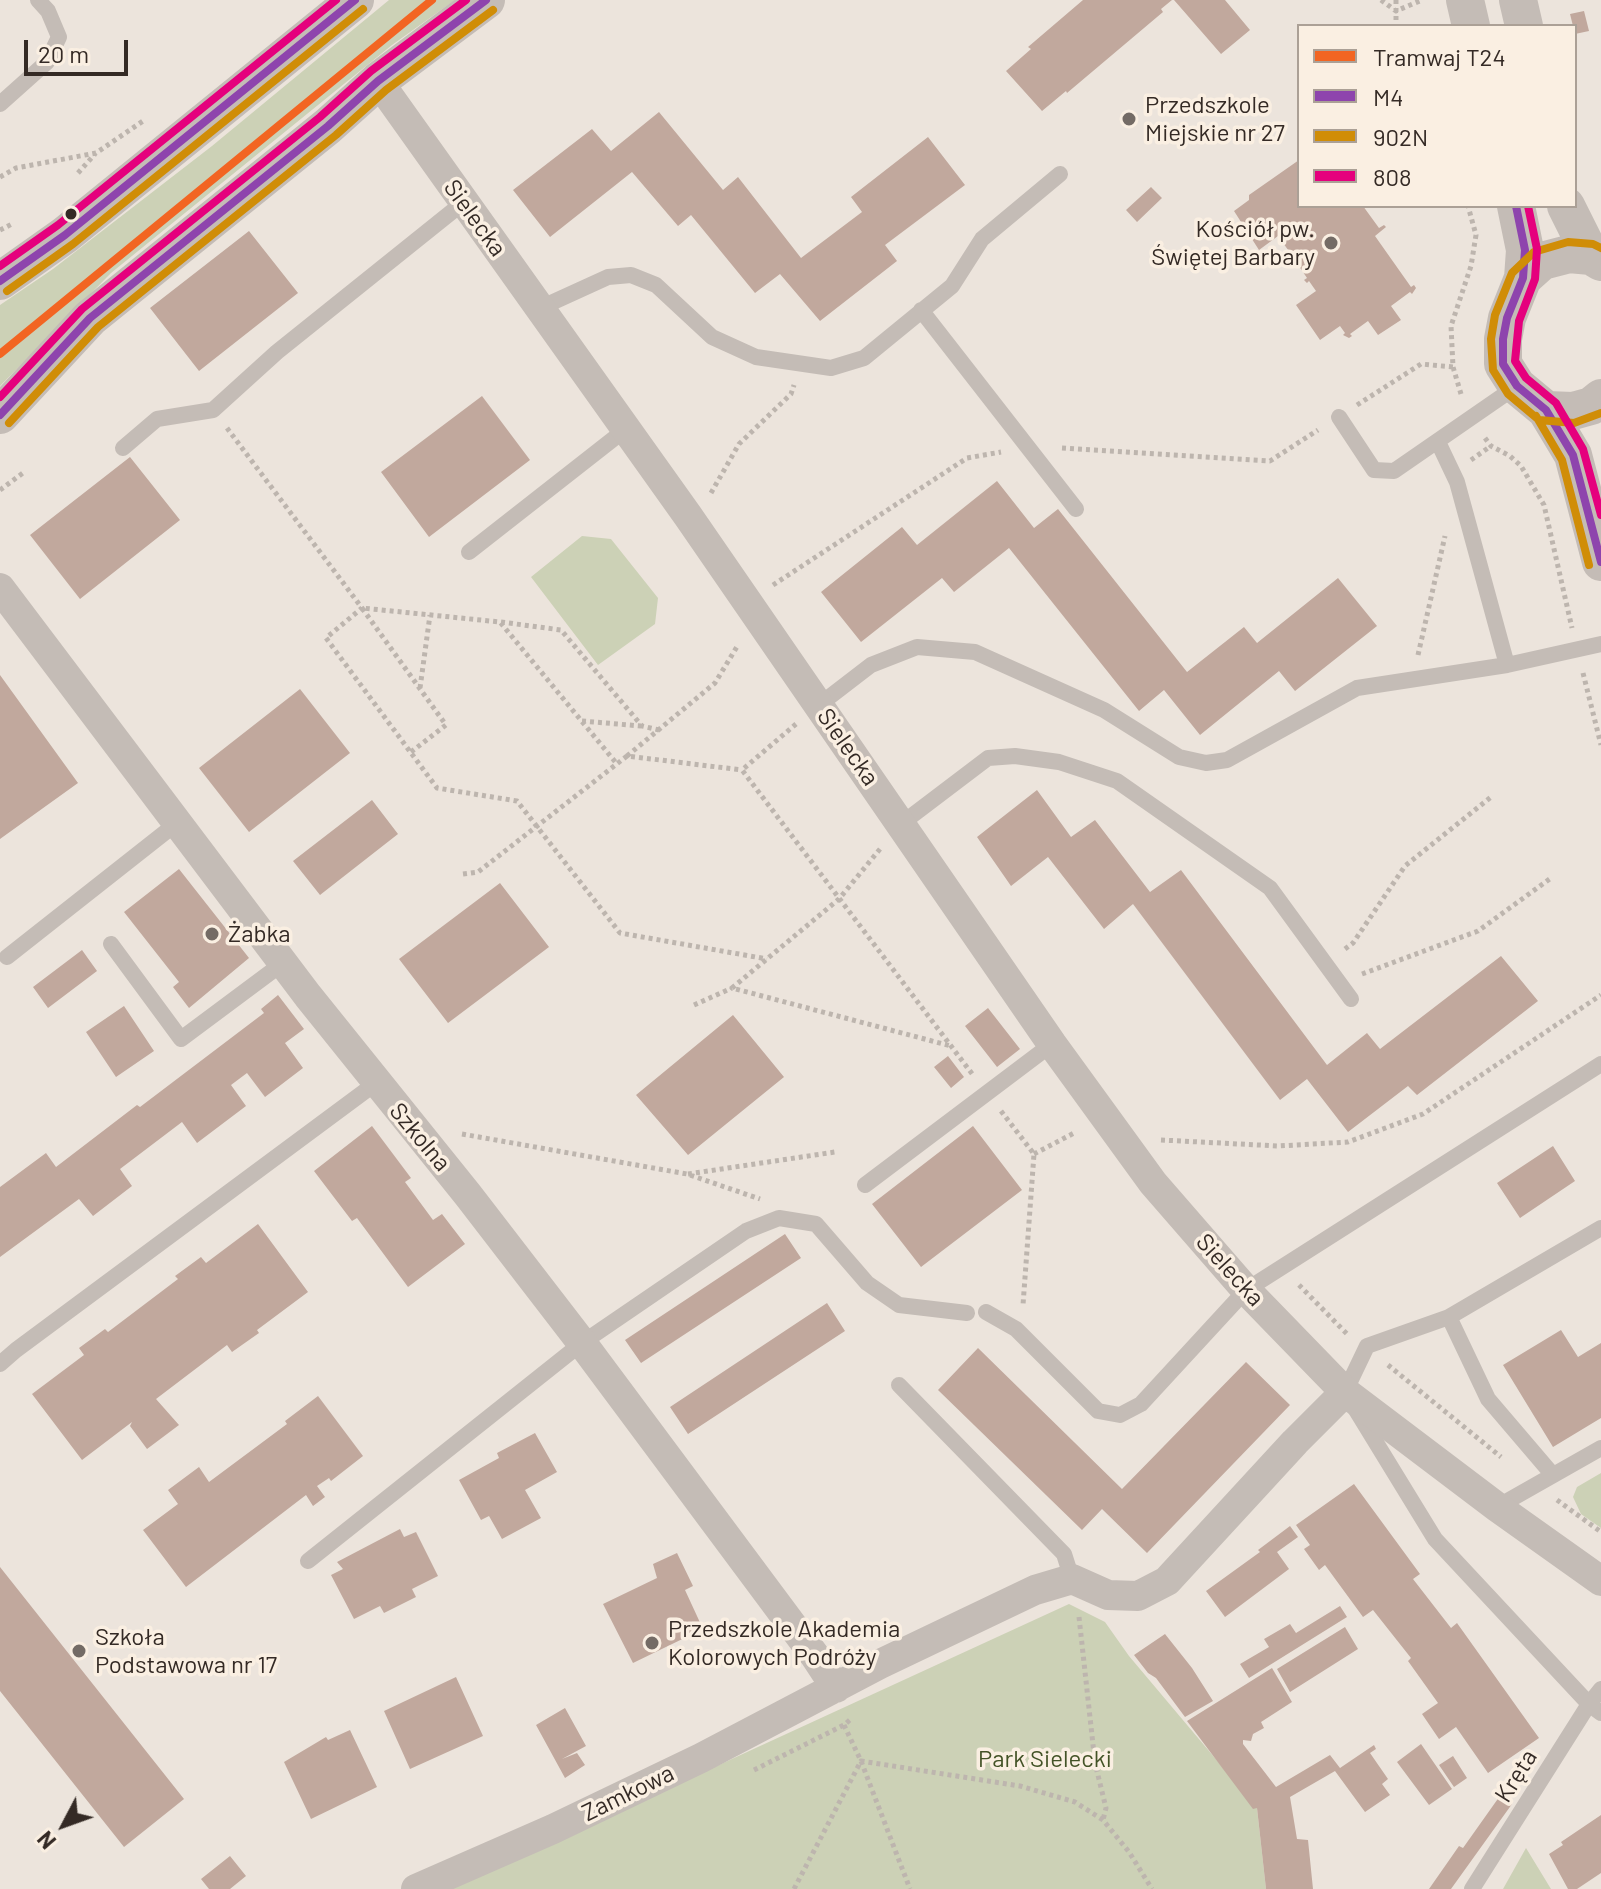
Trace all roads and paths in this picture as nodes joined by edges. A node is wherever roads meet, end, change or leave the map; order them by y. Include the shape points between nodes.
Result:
1 (38, 0) edge
2 (355, 0) edge
3 (486, 0) edge
4 (1381, 0) edge
5 (1396, 0) edge
6 (1422, 0) edge
7 (1465, 0) edge
8 (1518, 0) edge
9 (1396, 11) junction
10 (1396, 24) edge
11 (1471, 24) edge
12 (1524, 24) edge
13 (378, 81) junction
14 (0, 104) edge
15 (78, 173) dead end
16 (1060, 174) dead end
17 (0, 177) edge
18 (464, 202) junction
19 (1469, 208) edge
20 (1516, 208) edge
21 (1567, 208) edge
22 (12, 224) dead end
23 (0, 230) edge
24 (1596, 259) edge
25 (1523, 278) junction
26 (0, 281) edge
27 (540, 308) junction
28 (921, 310) junction
29 (801, 365) junction
30 (1453, 367) junction
31 (1517, 386) junction
32 (1601, 398) edge
33 (213, 410) junction
34 (1546, 410) junction
35 (0, 415) edge
36 (1339, 417) junction
37 (1473, 419) junction
38 (626, 429) junction
39 (1438, 442) junction
40 (1029, 446) junction
41 (1491, 446) junction
42 (123, 448) dead end
43 (23, 473) dead end
44 (1457, 482) junction
45 (0, 490) edge
46 (1076, 509) dead end
47 (688, 516) junction
48 (469, 552) dead end
49 (1601, 562) edge
50 (0, 588) edge
51 (362, 608) junction
52 (756, 614) junction
53 (430, 615) junction
54 (500, 622) junction
55 (1601, 644) edge
56 (1578, 651) junction
57 (1507, 665) junction
58 (1412, 680) junction
59 (420, 689) junction
60 (819, 705) junction
61 (582, 721) junction
62 (642, 726) junction
63 (659, 730) junction
64 (1601, 745) edge
65 (411, 752) junction
66 (627, 756) junction
67 (617, 764) junction
68 (742, 770) junction
69 (1491, 797) dead end
70 (177, 823) junction
71 (901, 824) junction
72 (538, 826) junction
73 (463, 874) dead end
74 (1551, 878) dead end
75 (839, 899) junction
76 (111, 944) dead end
77 (7, 957) dead end
78 (767, 959) junction
79 (283, 963) junction
80 (1325, 963) junction
81 (1338, 983) junction
82 (732, 988) junction
83 (1601, 995) edge
84 (1351, 999) dead end
85 (694, 1005) dead end
86 (1052, 1044) junction
87 (951, 1047) junction
88 (1601, 1064) edge
89 (376, 1083) junction
90 (986, 1093) junction
91 (410, 1124) junction
92 (1121, 1136) junction
93 (835, 1152) dead end
94 (1034, 1154) junction
95 (687, 1174) junction
96 (865, 1185) dead end
97 (779, 1218) junction
98 (1601, 1228) edge
99 (1283, 1267) junction
100 (1246, 1290) junction
101 (986, 1312) dead end
102 (967, 1313) dead end
103 (1449, 1317) junction
104 (1016, 1329) junction
105 (582, 1343) junction
106 (1367, 1346) junction
107 (0, 1364) edge
108 (899, 1385) dead end
109 (1345, 1392) junction
110 (1601, 1448) edge
111 (1552, 1474) junction
112 (1535, 1484) junction
113 (1497, 1507) junction
114 (1601, 1532) edge
115 (308, 1561) dead end
116 (1601, 1581) edge
117 (1075, 1593) junction
118 (836, 1688) junction
119 (1601, 1689) edge
120 (1595, 1709) edge
121 (844, 1725) dead end
122 (861, 1761) junction
123 (1103, 1820) junction
124 (416, 1889) edge
125 (794, 1889) edge
126 (910, 1889) edge
127 (1152, 1889) edge
128 (1472, 1889) edge

1 - 14 lane via 59,37 47,62
2 - 26 street via 65,235
3 - 13 street
4 - 9 path
5 - 9 path
6 - 9 path
7 - 11 street
8 - 12 street
9 - 10 path
13 - 18 street, Sielecka
13 - 35 street via 90,318
15 - 17 path via 96,153 16,168
16 - 28 lane via 982,239 952,286
18 - 27 street, Sielecka
18 - 33 lane
19 - 30 path via 1476,235 1451,326
20 - 25 street via 1525,250
21 - 24 street
22 - 23 path
24 - 25 street via 1569,254 1542,261
25 - 31 street via 1503,339 1503,364
27 - 29 lane via 608,277 631,275 656,285 712,337 756,357
27 - 38 street, Sielecka
28 - 29 lane via 864,358 831,368
28 - 40 lane
29 - 47 path via 791,394 739,444 706,501
30 - 36 path via 1421,364
30 - 37 path
31 - 34 street
31 - 37 lane
32 - 34 street via 1573,411
33 - 42 lane via 157,419
33 - 51 path
34 - 49 street via 1573,455
36 - 39 lane via 1374,470 1394,471
36 - 40 path via 1270,461
37 - 39 lane
37 - 41 path
38 - 47 street, Sielecka
38 - 48 lane
39 - 44 lane
40 - 46 lane
40 - 52 path via 967,458 768,588
41 - 44 path via 1467,463
41 - 56 path via 1521,466 1544,505
43 - 45 path
44 - 57 lane
44 - 58 path
47 - 52 street, Sielecka
50 - 70 street, Szkolna
51 - 53 path
51 - 59 path
51 - 65 path via 326,638
52 - 60 street, Sielecka
52 - 63 path via 715,683
53 - 54 path
53 - 59 path
54 - 61 path
54 - 62 path via 561,630
55 - 56 lane
56 - 57 lane
56 - 64 path
57 - 58 lane
58 - 60 lane via 1357,688 1227,760 1206,763 1179,757 1104,710 975,652 917,647 871,665
59 - 65 path via 446,725
60 - 68 path
60 - 71 street, Sielecka
61 - 62 path
61 - 67 path
62 - 63 path
63 - 66 path
65 - 72 path via 437,788 517,801
66 - 67 path
66 - 68 path
67 - 72 path
68 - 75 path
69 - 80 path via 1405,866 1353,943
70 - 77 lane
70 - 79 street, Szkolna
71 - 75 path
71 - 80 lane via 988,758 1059,762 1117,781 1270,888
71 - 86 street, Sielecka
72 - 73 path via 478,872
72 - 78 path via 620,933
74 - 81 path via 1478,931
75 - 78 path
75 - 87 path
76 - 79 lane via 181,1039
78 - 82 path
79 - 89 street, Szkolna
80 - 81 lane
81 - 84 lane
82 - 85 path
82 - 87 path
83 - 92 path via 1423,1114 1348,1142 1278,1146
86 - 90 lane
86 - 92 street, Sielecka
87 - 90 path
88 - 99 lane
89 - 91 street, Szkolna
89 - 107 lane
90 - 94 path
90 - 96 lane
91 - 95 path via 423,1113 436,1130
91 - 105 street, Szkolna
92 - 94 path via 1075,1132
92 - 100 street, Sielecka via 1153,1183
93 - 95 path
94 - 104 path via 1023,1317
95 - 97 path via 766,1201
97 - 102 lane via 816,1224 867,1283 899,1305
97 - 105 lane via 746,1231
98 - 103 lane
99 - 100 lane
99 - 106 path via 1342,1332
100 - 104 lane via 1141,1404 1120,1415 1098,1411
100 - 109 street, Sielecka
101 - 104 lane
103 - 106 lane
103 - 111 lane via 1488,1399
105 - 115 lane
105 - 118 street, Szkolna
106 - 109 lane
106 - 112 path
108 - 117 lane via 1064,1554
109 - 113 street, Sielecka
109 - 117 street via 1167,1581 1138,1596
109 - 120 lane via 1435,1539
110 - 111 lane
111 - 112 lane
112 - 113 lane
112 - 114 path
113 - 116 street, Sielecka
117 - 118 street via 1035,1590
117 - 123 path via 1095,1763 1106,1808
118 - 124 street, Zamkowa via 647,1784
119 - 120 lane, Kręta
120 - 128 lane, Kręta
121 - 122 path
122 - 123 path via 1020,1786 1075,1802
122 - 125 path
122 - 126 path
123 - 127 path

